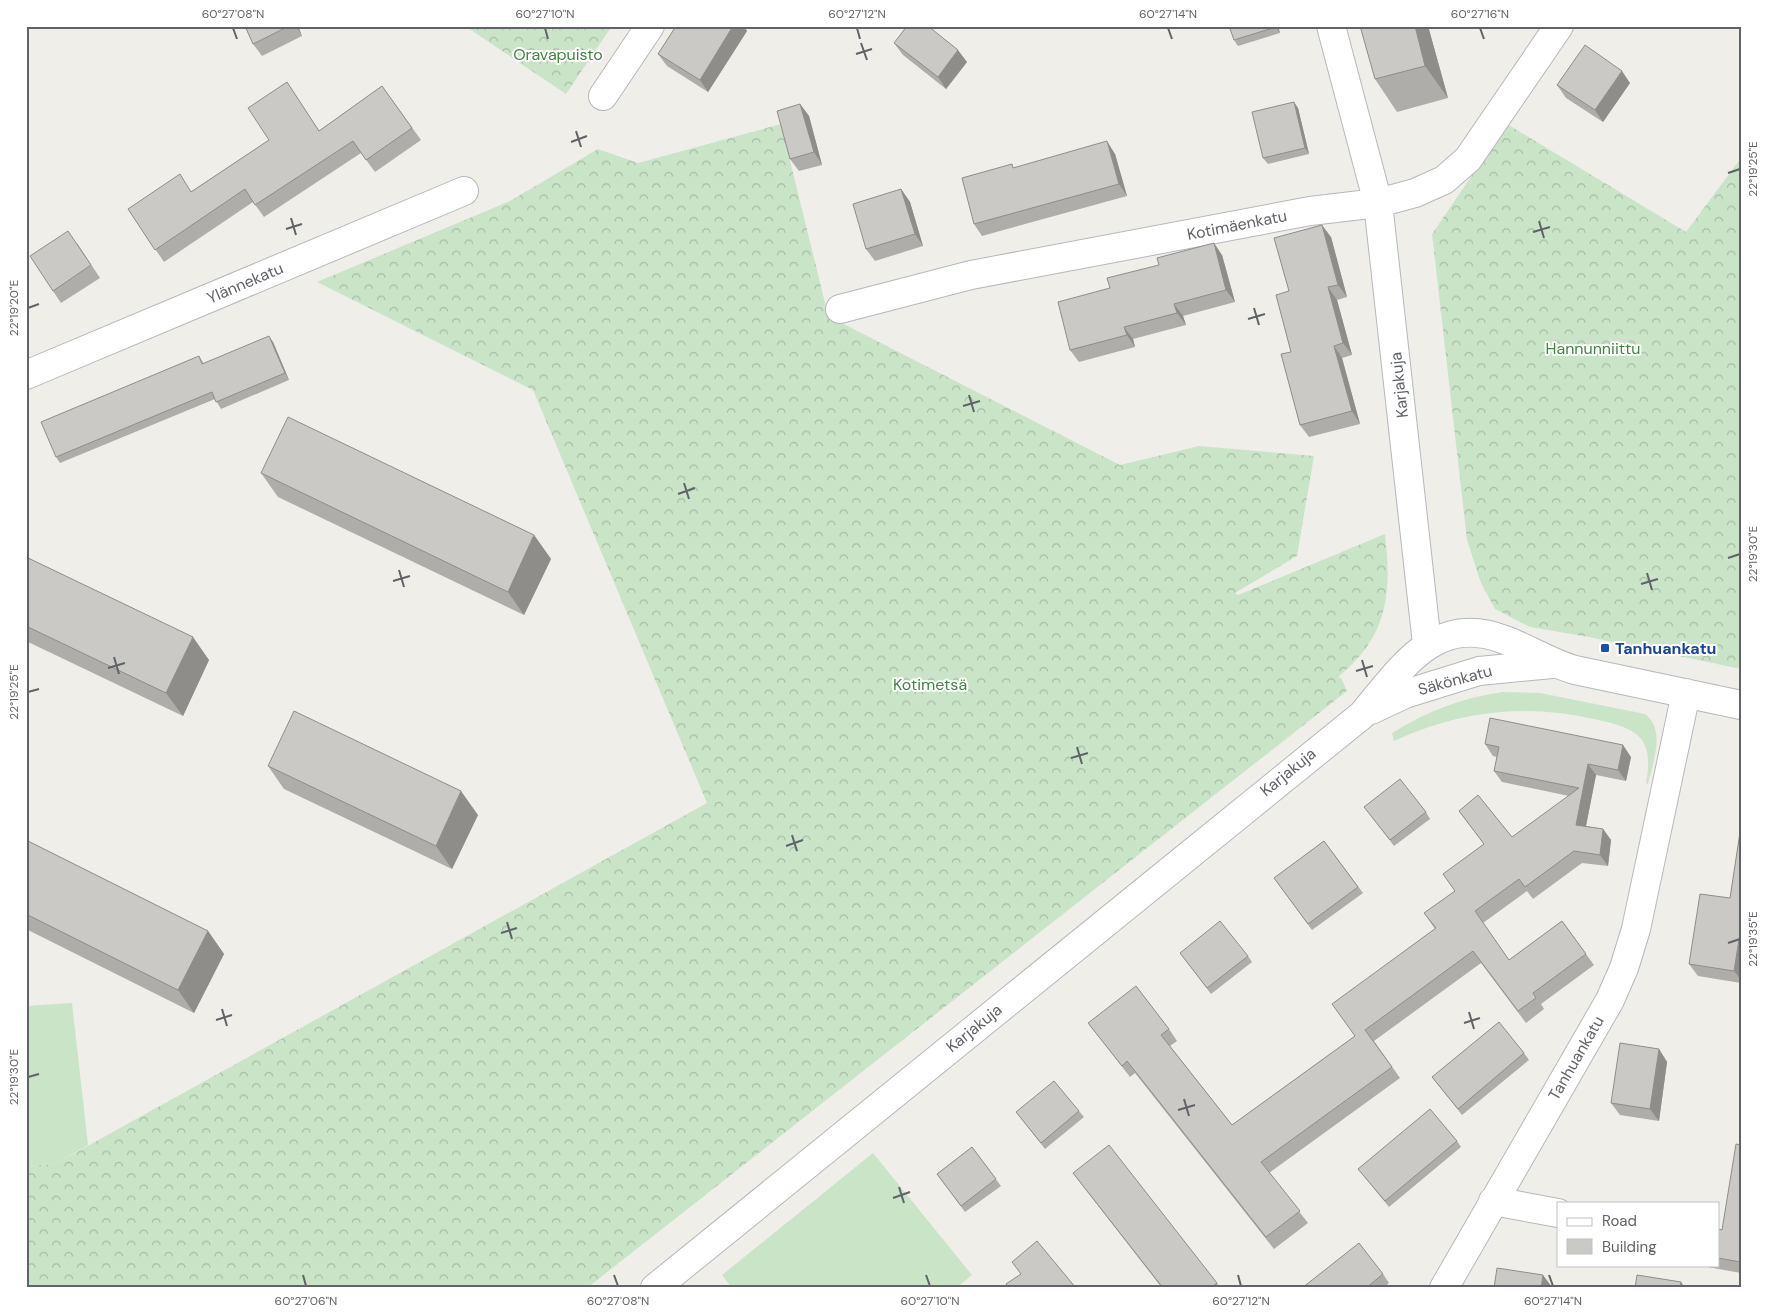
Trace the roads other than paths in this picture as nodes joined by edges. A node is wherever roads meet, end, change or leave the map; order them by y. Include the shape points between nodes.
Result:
1 (650, 26) edge
2 (1331, 26) edge
3 (1558, 26) edge
4 (603, 96) dead end
5 (464, 191) dead end
6 (1378, 203) junction
7 (840, 309) dead end
8 (26, 374) edge
9 (1427, 644) junction
10 (1552, 664) junction
11 (1686, 693) junction
12 (1741, 705) edge
13 (1362, 715) junction
14 (1493, 1201) junction
15 (1557, 1213) edge
16 (655, 1288) edge
17 (1444, 1288) edge

1 - 4 street
2 - 6 street, Karjakuja
3 - 6 street, Kotimäenkatu via 1468,159 1444,180 1415,193
5 - 8 street, Ylännekatu
6 - 7 street, Kotimäenkatu via 1310,211 971,276
6 - 9 street, Karjakuja
9 - 10 street, Säkönkatu via 1457,632 1479,633 1504,639
9 - 13 street, Karjakuja via 1408,661
10 - 11 street, Säkönkatu
10 - 13 street, Säkönkatu via 1470,674 1405,694
11 - 12 street, Säkönkatu
11 - 14 street, Tanhuankatu via 1646,888 1624,968 1610,1000
13 - 16 street, Karjakuja
14 - 15 street
14 - 17 street, Tanhuankatu

